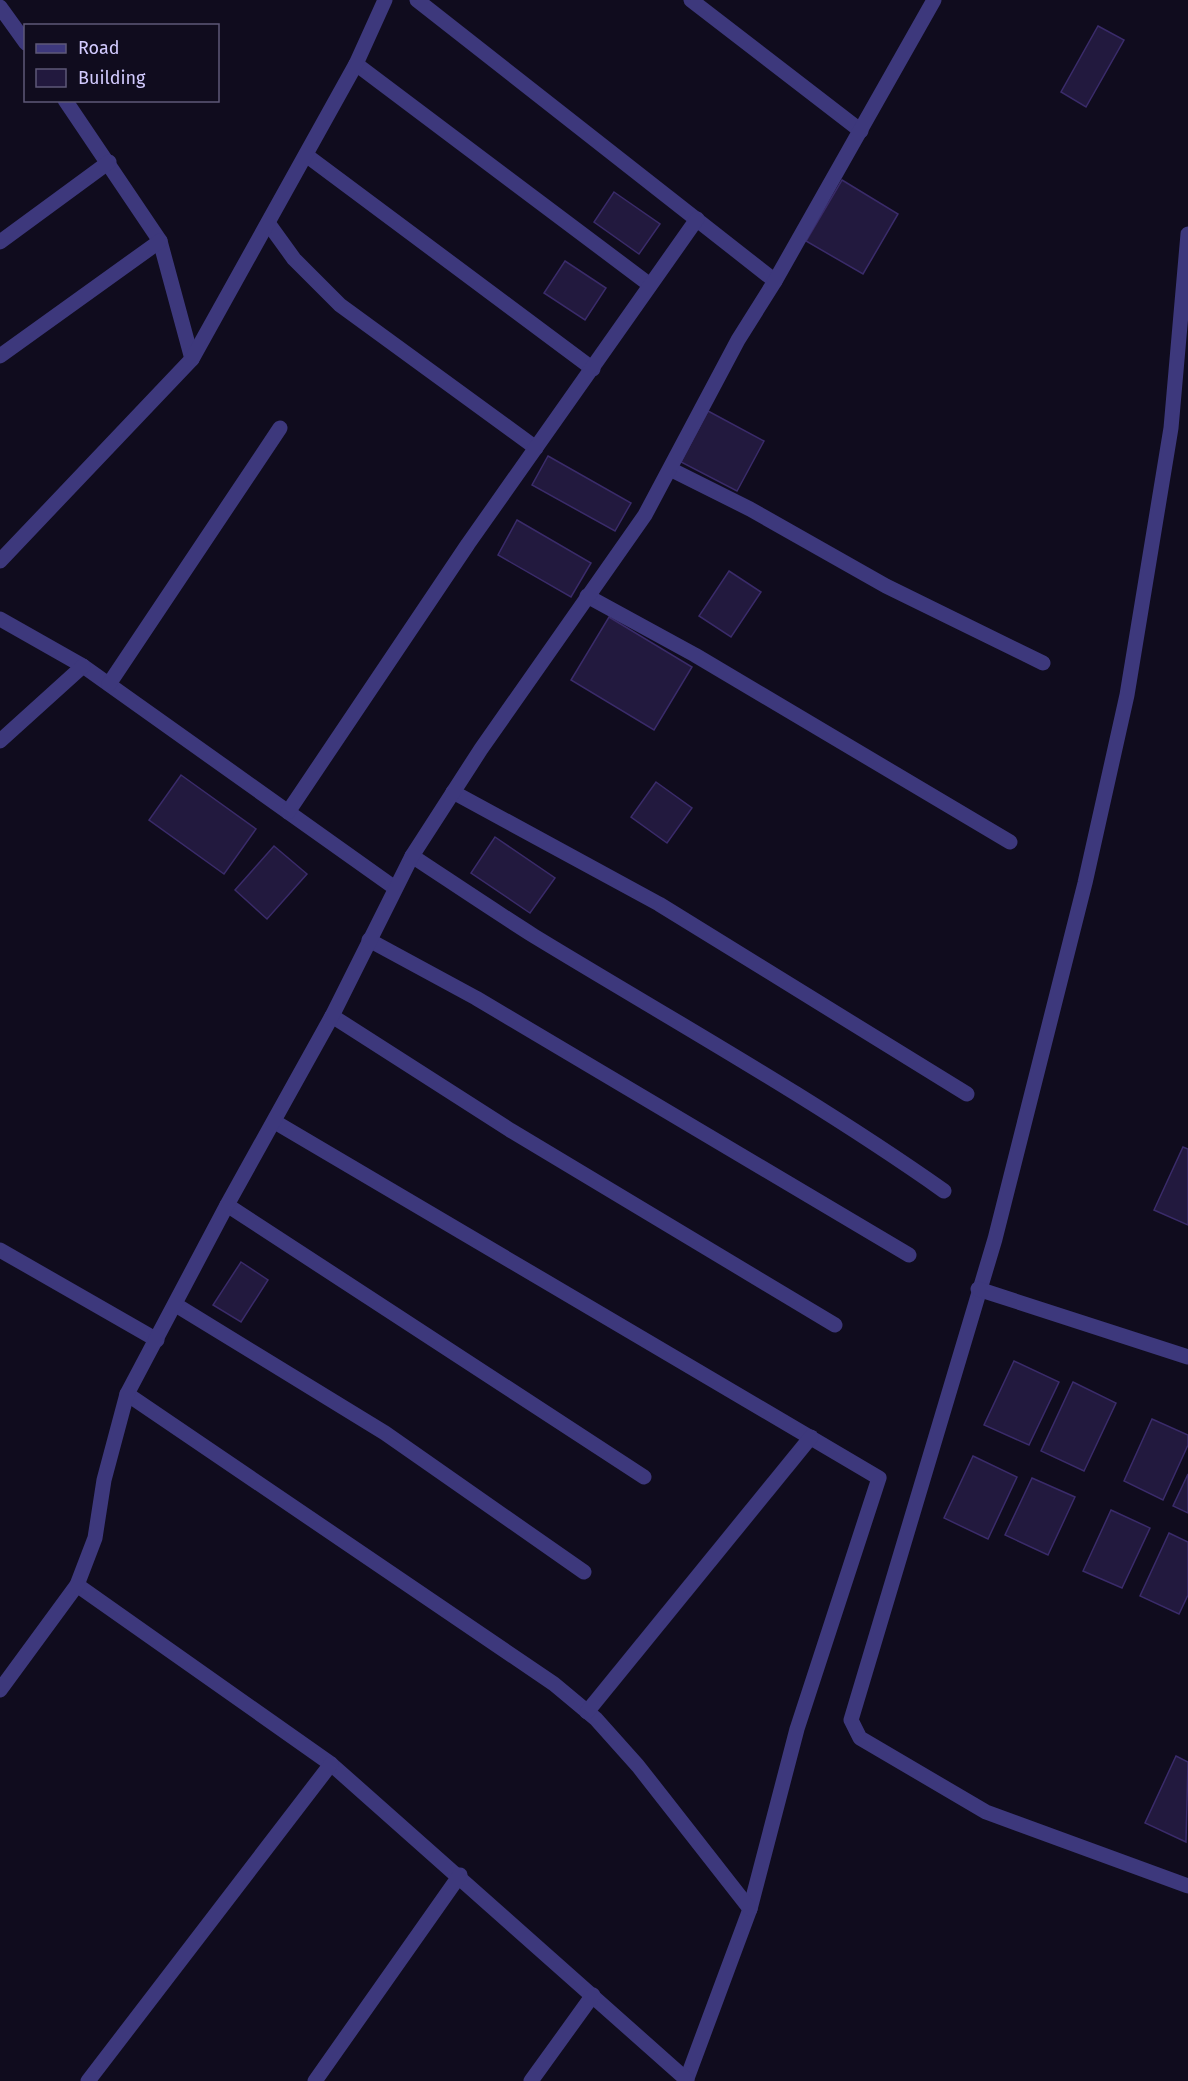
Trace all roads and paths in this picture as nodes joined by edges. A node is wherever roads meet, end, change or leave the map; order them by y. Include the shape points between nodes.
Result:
1 (386, 0) edge
2 (417, 0) edge
3 (691, 0) edge
4 (934, 0) edge
5 (0, 7) edge
6 (24, 41) edge
7 (356, 64) junction
8 (66, 102) edge
9 (861, 131) junction
10 (306, 155) junction
11 (109, 162) junction
12 (697, 219) junction
13 (268, 223) junction
14 (1188, 234) edge
15 (160, 241) junction
16 (0, 242) edge
17 (775, 281) junction
18 (650, 285) junction
19 (0, 356) edge
20 (192, 359) junction
21 (593, 369) junction
22 (280, 428) dead end
23 (536, 448) junction
24 (670, 469) junction
25 (0, 561) edge
26 (587, 596) junction
27 (0, 619) edge
28 (1043, 663) dead end
29 (84, 666) junction
30 (109, 684) junction
31 (0, 741) edge
32 (453, 792) junction
33 (288, 812) junction
34 (1010, 842) dead end
35 (412, 856) junction
36 (395, 888) junction
37 (369, 940) junction
38 (332, 1016) junction
39 (967, 1094) dead end
40 (275, 1122) junction
41 (944, 1191) dead end
42 (227, 1205) junction
43 (0, 1250) edge
44 (909, 1255) dead end
45 (978, 1289) junction
46 (176, 1305) junction
47 (835, 1325) dead end
48 (157, 1340) junction
49 (1188, 1357) edge
50 (127, 1394) junction
51 (812, 1437) junction
52 (644, 1477) dead end
53 (584, 1572) dead end
54 (77, 1586) junction
55 (0, 1690) edge
56 (587, 1712) junction
57 (331, 1764) junction
58 (460, 1875) junction
59 (1188, 1886) edge
60 (750, 1909) junction
61 (593, 1995) junction
62 (87, 2081) edge
63 (315, 2081) edge
64 (531, 2081) edge
65 (687, 2081) edge

1 - 7 street
2 - 12 street
3 - 9 street
4 - 9 street
5 - 6 street
7 - 10 street
7 - 18 street
8 - 11 street
9 - 17 street
10 - 13 street
10 - 21 street
11 - 15 street
11 - 16 street
12 - 17 street
12 - 18 street
13 - 20 street
13 - 23 street via 294,259 340,306
14 - 45 street via 1171,428 1127,695 1085,883 1005,1200
15 - 19 street
15 - 20 street
17 - 24 street via 738,340
18 - 21 street
20 - 25 street
21 - 23 street
22 - 30 street
23 - 33 street
24 - 26 street via 645,515
24 - 28 street via 886,585
26 - 32 street
26 - 34 street via 695,655
27 - 29 street
29 - 30 street
29 - 31 street
30 - 33 street
32 - 35 street
32 - 39 street via 659,904
33 - 36 street
35 - 36 street
35 - 41 street via 532,934 870,1139
36 - 37 street
37 - 38 street
37 - 44 street via 476,998
38 - 40 street
38 - 47 street via 510,1130
40 - 42 street
40 - 51 street
42 - 46 street
42 - 52 street
43 - 48 street
45 - 49 street
45 - 59 street via 850,1720 860,1738 986,1812
46 - 48 street
46 - 53 street via 385,1432
48 - 50 street
50 - 54 street via 104,1480 95,1538
50 - 56 street via 554,1684
51 - 56 street
51 - 60 street via 879,1478 797,1729
54 - 55 street
54 - 57 street
56 - 60 street via 638,1766
57 - 58 street
57 - 62 street
58 - 61 street
58 - 63 street
60 - 65 street
61 - 64 street
61 - 65 street

